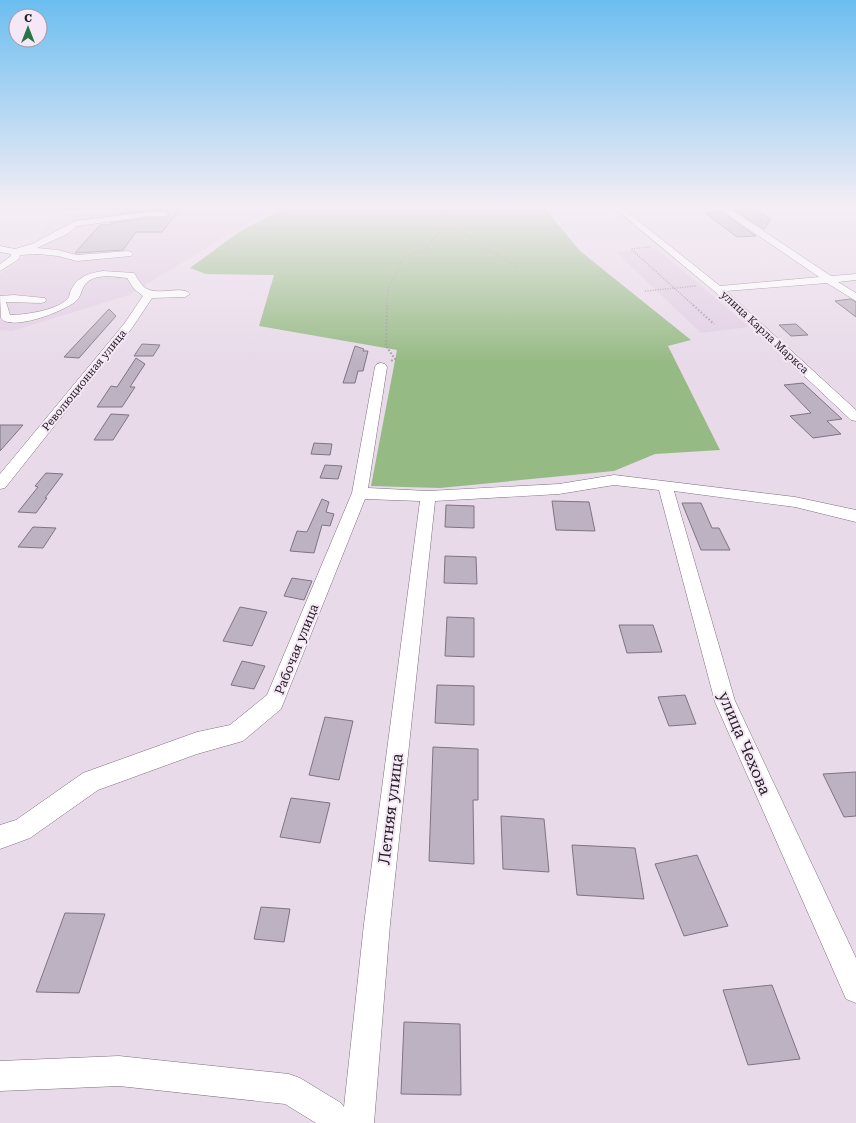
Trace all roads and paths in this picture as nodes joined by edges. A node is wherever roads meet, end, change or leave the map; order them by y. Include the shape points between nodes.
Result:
1 (14, 258) edge
2 (404, 258) edge
3 (503, 258) edge
4 (642, 258) edge
5 (681, 258) edge
6 (799, 258) edge
7 (0, 268) edge
8 (518, 268) dead end
9 (856, 276) edge
10 (828, 278) junction
11 (674, 288) junction
12 (718, 289) junction
13 (0, 290) edge
14 (15, 290) dead end
15 (645, 291) dead end
16 (185, 294) dead end
17 (149, 296) junction
18 (856, 298) edge
19 (0, 299) edge
20 (41, 300) dead end
21 (714, 324) dead end
22 (381, 367) joint
23 (856, 417) edge
24 (0, 484) edge
25 (665, 485) junction
26 (360, 493) junction
27 (428, 496) junction
28 (856, 516) edge
29 (0, 837) edge
30 (856, 990) edge
31 (0, 1076) edge
32 (338, 1123) edge
33 (358, 1123) edge

1 - 7 street
2 - 22 path via 388,290 386,346 395,359
3 - 8 path
4 - 11 path
5 - 12 street, улица Карла Маркса
6 - 10 street
9 - 10 street
10 - 12 street
10 - 18 street
11 - 12 path via 700,286
11 - 15 path
11 - 21 path
12 - 23 street, улица Карла Маркса
13 - 14 street
16 - 17 street
17 - 19 street via 134,284 131,275 100,275 87,278 76,286 73,299 50,313 33,318 6,318
17 - 24 street, Революционная улица via 128,326
19 - 20 street
22 - 26 street, Рабочая улица
25 - 27 street via 614,480 559,489
25 - 28 street via 795,502
25 - 30 street, улица Чехова via 725,702
26 - 27 street
26 - 29 street, Рабочая улица via 274,702 235,734 197,743 91,781 22,830
27 - 33 street, Летняя улица via 377,924
31 - 32 street via 120,1071 289,1089 330,1114

